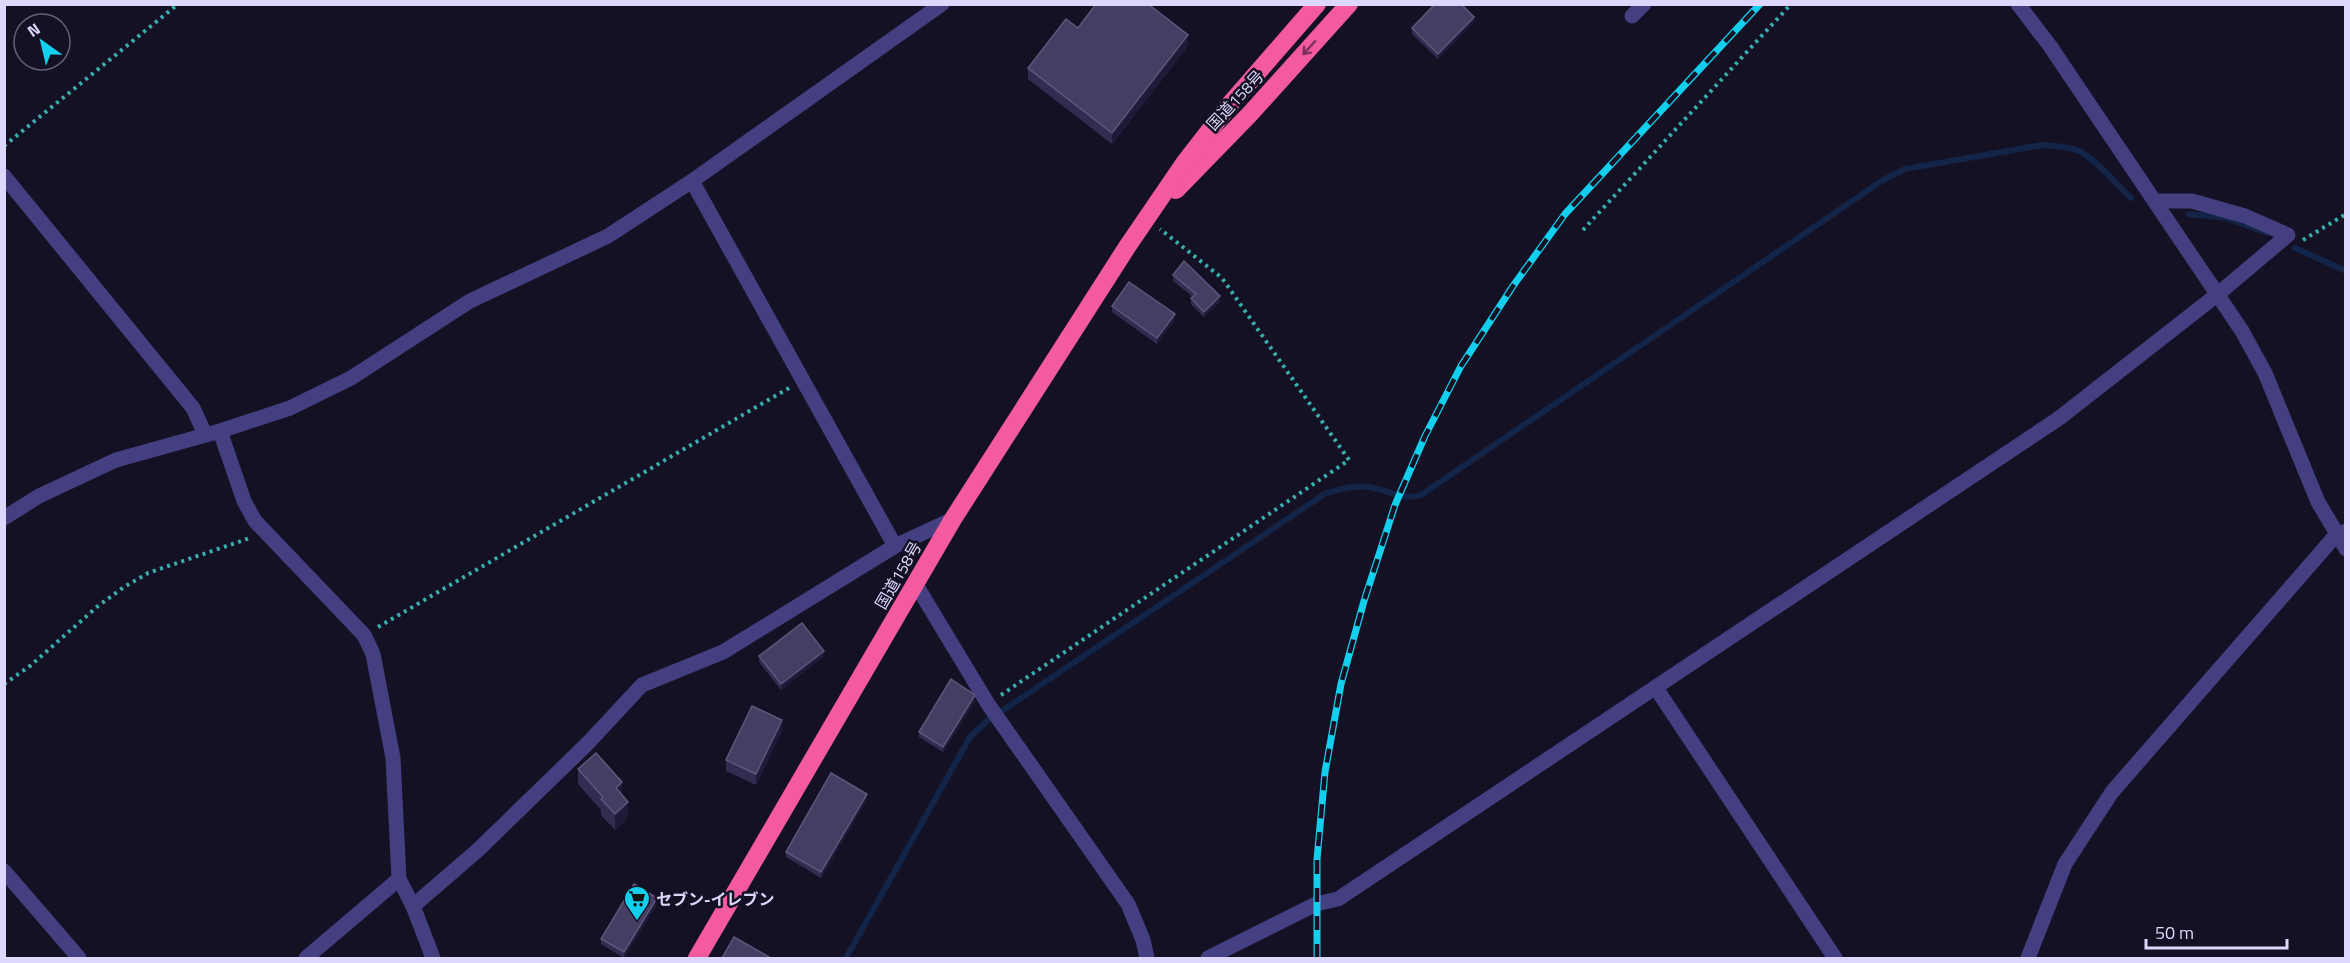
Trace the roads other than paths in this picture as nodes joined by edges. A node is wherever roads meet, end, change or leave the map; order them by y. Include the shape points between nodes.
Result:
1 (942, 4) edge
2 (1317, 4) edge
3 (1348, 4) edge
4 (1644, 4) edge
5 (2018, 4) edge
6 (1632, 16) dead end
7 (4, 176) edge
8 (692, 181) junction
9 (2155, 201) junction
10 (1147, 219) junction
11 (2218, 294) junction
12 (213, 433) junction
13 (4, 518) edge
14 (953, 519) junction
15 (2341, 533) edge
16 (895, 546) junction
17 (2346, 549) edge
18 (915, 583) junction
19 (1656, 688) junction
20 (4, 871) edge
21 (399, 879) junction
22 (413, 906) junction
23 (80, 958) edge
24 (306, 958) edge
25 (433, 958) edge
26 (697, 958) edge
27 (1147, 958) edge
28 (1208, 958) edge
29 (1835, 958) edge
30 (2028, 958) edge

1 - 8 street
2 - 10 highway, 国道158号 via 1231,103
3 -> 10 highway, 国道158号 via 1249,115
4 - 6 street
5 - 9 street
7 - 12 street
8 - 12 street via 608,236 470,301 319,395
8 - 16 street
9 - 11 street
9 - 11 street via 2192,201 2245,216 2288,235
10 - 14 highway, 国道158号
11 - 15 street via 2265,373 2318,502
11 - 19 street via 2058,419
12 - 13 street via 116,460 49,491
12 - 21 street via 255,521 364,635 373,654 393,758
14 - 16 street
14 - 18 highway, 国道158号
15 - 17 street
15 - 30 street via 2112,792 2065,864
16 - 22 street via 723,652 642,685 478,850
18 - 26 highway, 国道158号
18 - 27 street via 993,712 1128,904
19 - 28 street via 1338,899 1316,904
19 - 29 street
20 - 23 street
21 - 22 street
21 - 24 street
22 - 25 street

